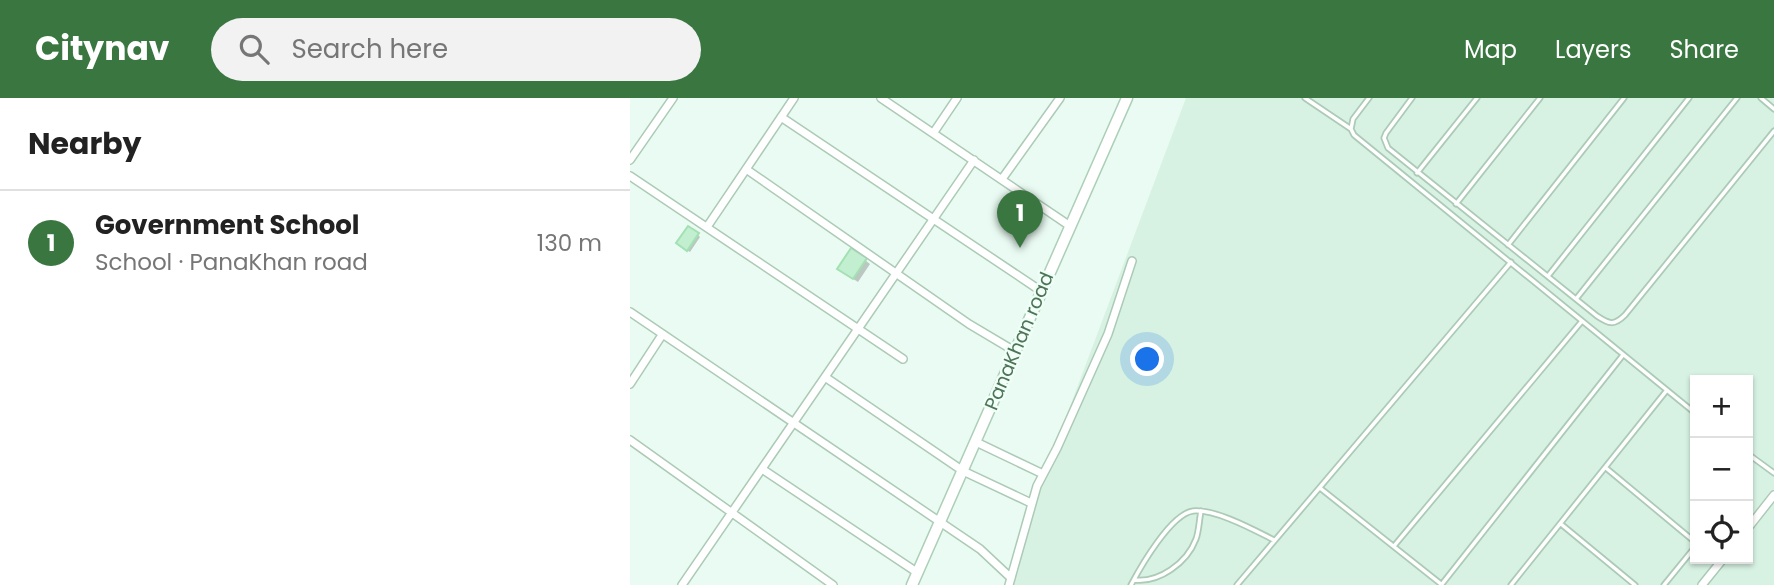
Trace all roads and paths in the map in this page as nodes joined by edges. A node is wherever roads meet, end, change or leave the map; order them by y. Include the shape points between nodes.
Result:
1 (673, 98) edge
2 (794, 98) edge
3 (881, 98) edge
4 (957, 98) edge
5 (1060, 98) edge
6 (1127, 98) edge
7 (1305, 98) edge
8 (1369, 98) edge
9 (1412, 98) edge
10 (1477, 98) edge
11 (1540, 98) edge
12 (1624, 98) edge
13 (1689, 98) edge
14 (1737, 98) edge
15 (1760, 98) edge
16 (1774, 109) edge
17 (781, 117) junction
18 (1351, 130) junction
19 (1774, 131) edge
20 (934, 132) junction
21 (630, 160) edge
22 (974, 160) junction
23 (746, 169) junction
24 (1417, 173) junction
25 (630, 176) edge
26 (1002, 179) junction
27 (1457, 204) junction
28 (934, 219) junction
29 (1070, 226) junction
30 (707, 227) junction
31 (1508, 245) junction
32 (1132, 261) dead end
33 (1511, 262) junction
34 (898, 273) junction
35 (1548, 276) junction
36 (1041, 290) junction
37 (1576, 299) junction
38 (630, 313) edge
39 (1582, 321) junction
40 (857, 330) junction
41 (662, 335) junction
42 (1016, 352) junction
43 (1623, 355) junction
44 (903, 359) dead end
45 (825, 377) junction
46 (630, 384) edge
47 (1667, 390) junction
48 (1690, 409) edge
49 (794, 423) junction
50 (630, 440) edge
51 (976, 442) junction
52 (1753, 458) edge
53 (1606, 468) junction
54 (762, 469) junction
55 (963, 471) junction
56 (1774, 473) edge
57 (1043, 474) junction
58 (1320, 488) junction
59 (1774, 495) edge
60 (1031, 503) junction
61 (1201, 511) junction
62 (733, 512) junction
63 (940, 522) junction
64 (1753, 522) edge
65 (1561, 524) junction
66 (1274, 540) junction
67 (1690, 540) edge
68 (1394, 546) junction
69 (1690, 551) edge
70 (1719, 564) edge
71 (918, 573) junction
72 (1010, 581) edge
73 (1132, 584) edge
74 (1442, 584) edge
75 (682, 585) edge
76 (833, 585) edge
77 (912, 585) edge
78 (1237, 585) edge
79 (1511, 585) edge
80 (1634, 585) edge
81 (1664, 585) edge
82 (1702, 585) edge

1 - 21 street
2 - 17 street
3 - 20 street
4 - 20 street
5 - 26 street
6 - 29 street, PanaKhan road
7 - 18 lane
8 - 18 lane via 1353,119
9 - 24 lane via 1384,138 1393,153
10 - 24 lane
11 - 27 lane
12 - 31 lane
13 - 35 lane
14 - 37 lane
15 - 16 lane
17 - 23 street
17 - 28 street
18 - 33 lane
19 - 37 lane via 1618,323 1607,322
20 - 22 street
22 - 26 street
22 - 28 street
23 - 30 street
23 - 34 street
24 - 27 lane
25 - 30 street
26 - 29 street
27 - 31 lane
28 - 34 street
28 - 36 street
29 - 36 street, PanaKhan road
30 - 40 street
31 - 35 lane
32 - 57 street via 1108,334
33 - 39 lane
33 - 58 lane
34 - 40 street
34 - 42 street
35 - 37 lane
36 - 42 street, PanaKhan road
38 - 41 street
39 - 43 lane
39 - 68 lane
40 - 44 street
40 - 45 street
41 - 46 street
41 - 49 street
42 - 51 street, PanaKhan road
43 - 47 lane
43 - 74 lane
45 - 49 street
45 - 55 street
47 - 48 lane
47 - 53 lane
49 - 54 street
49 - 63 street
50 - 62 street
51 - 55 street, PanaKhan road
51 - 57 street
52 - 56 lane
53 - 65 lane
53 - 67 lane
54 - 62 street
54 - 71 street
55 - 60 street
55 - 63 street, PanaKhan road
57 - 60 street
58 - 66 lane
58 - 68 lane
59 - 64 street
60 - 72 street
61 - 66 lane
61 - 73 lane via 1186,513 1158,541
61 - 73 lane via 1188,555 1160,575
62 - 75 street
62 - 76 street
63 - 71 street, PanaKhan road
63 - 72 street via 980,549
65 - 79 lane
65 - 80 lane
66 - 78 lane
68 - 74 lane
69 - 81 lane
70 - 82 street
71 - 77 street, PanaKhan road

